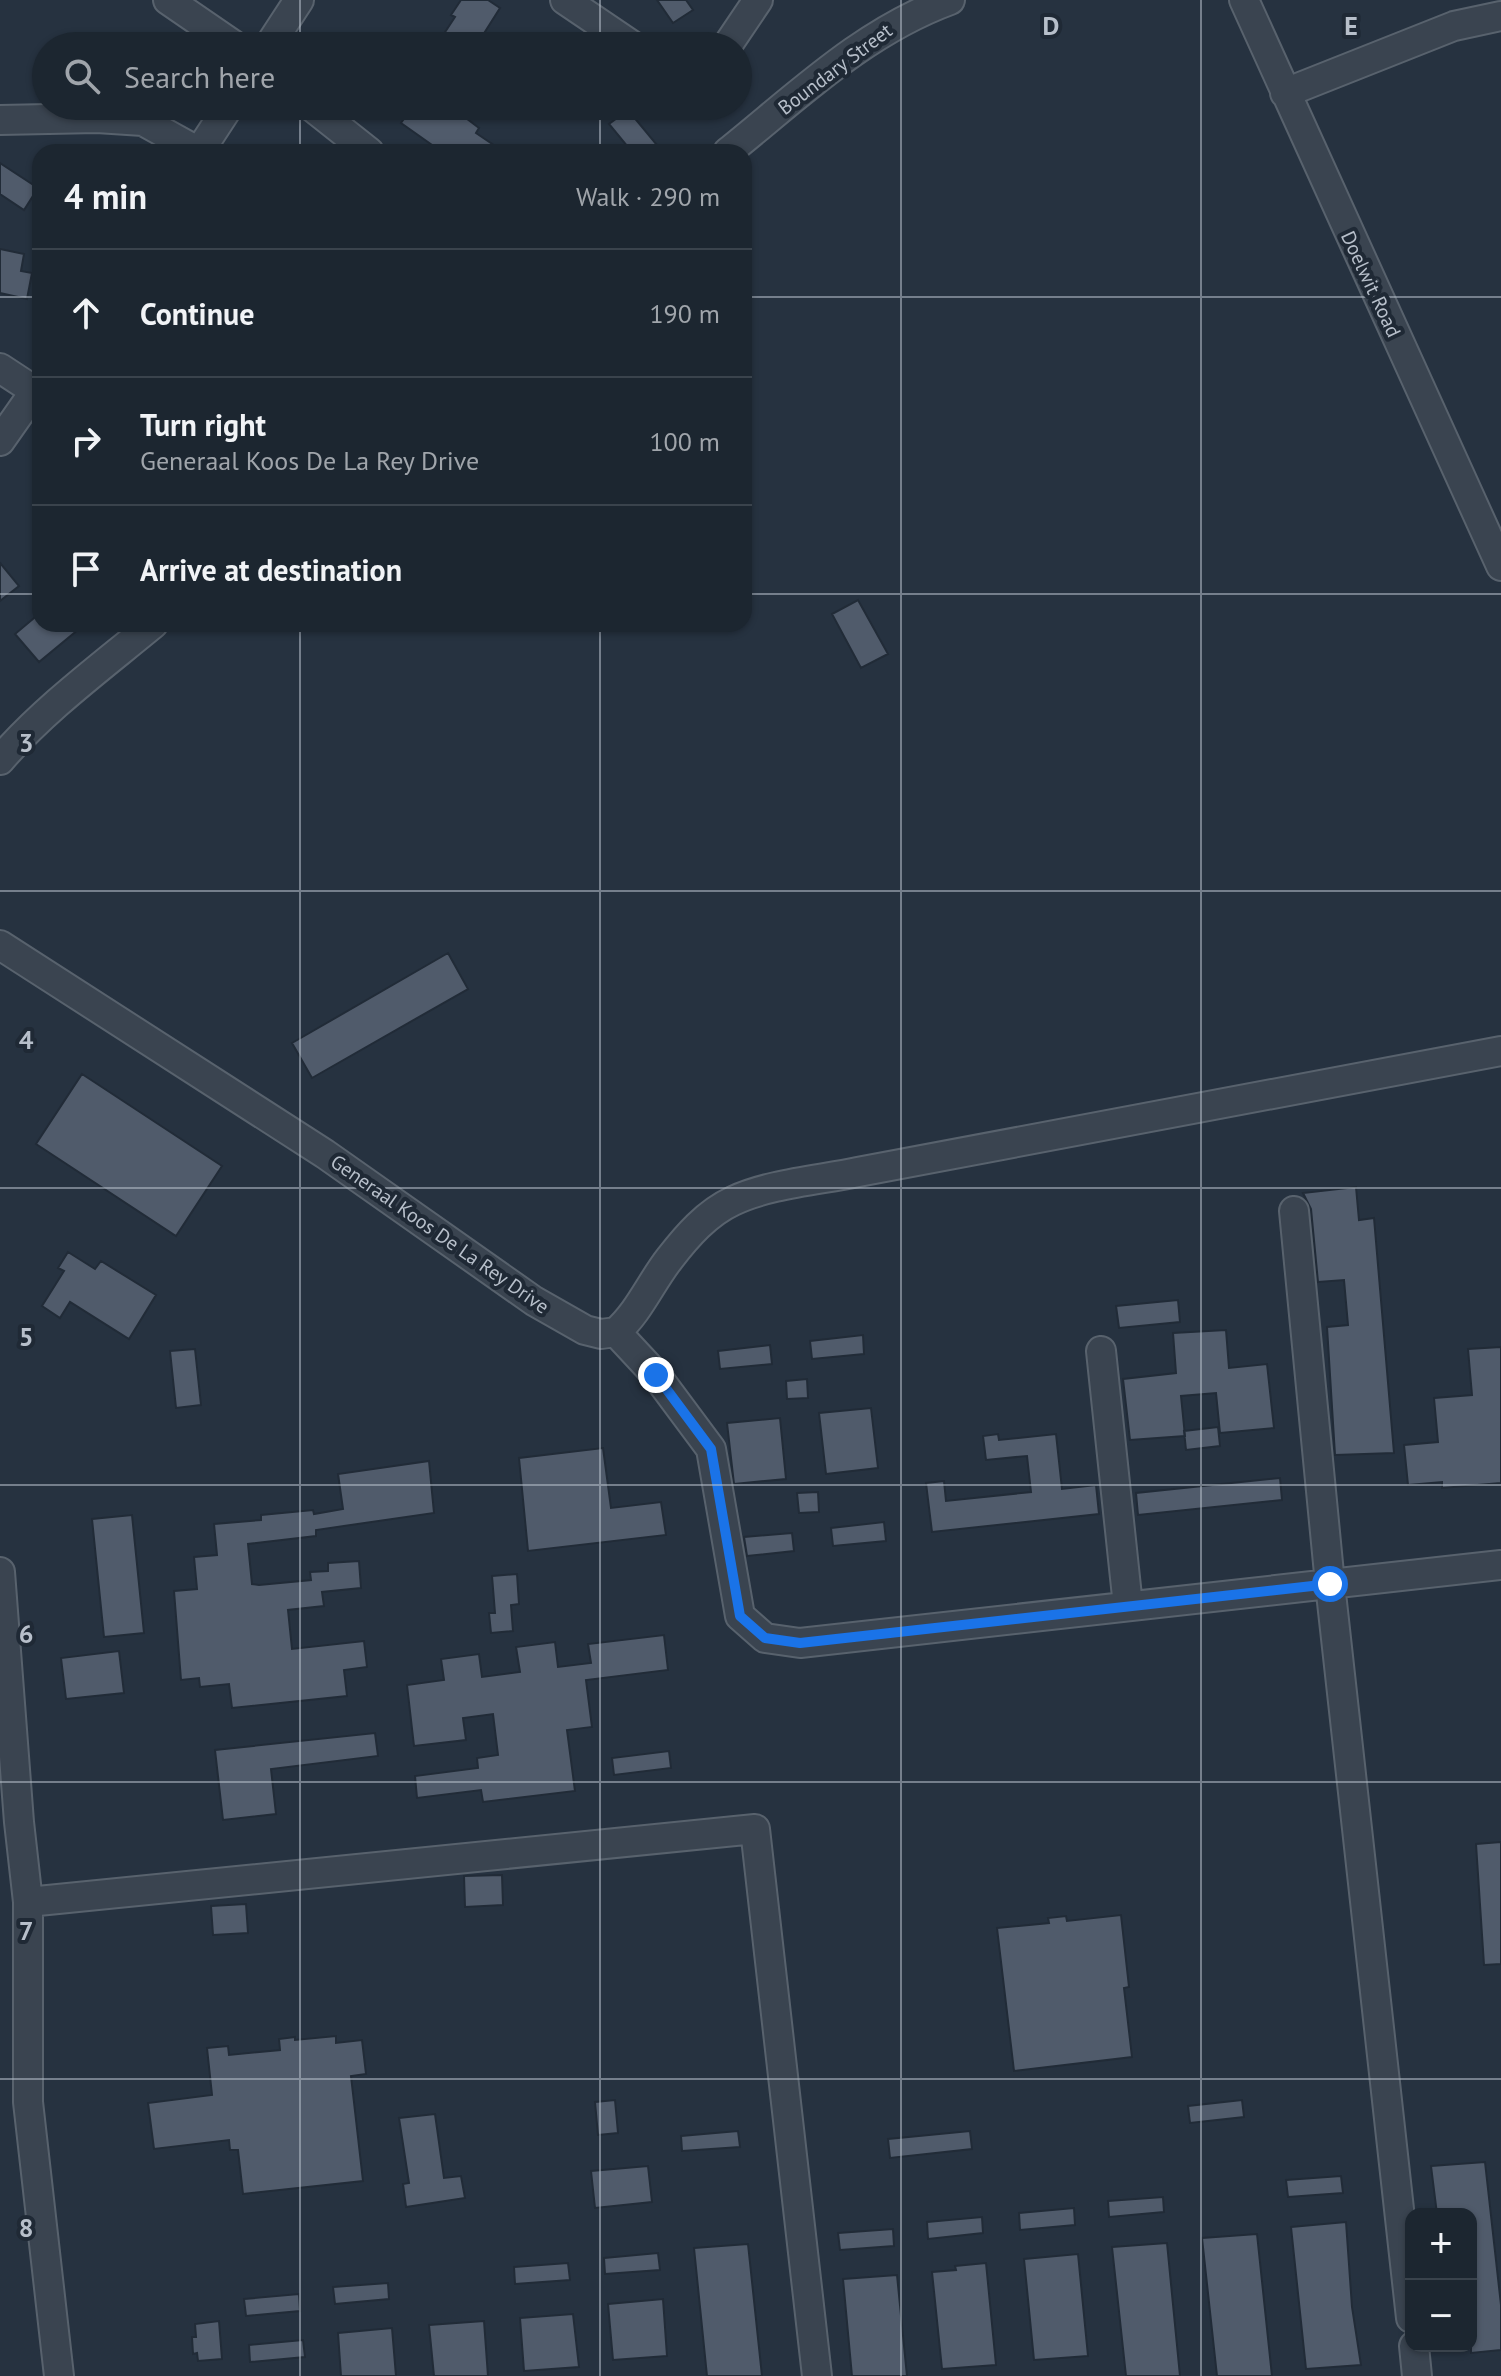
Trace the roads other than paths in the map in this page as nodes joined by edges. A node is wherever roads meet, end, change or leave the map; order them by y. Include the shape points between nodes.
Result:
1 (168, 0) edge
2 (299, 0) edge
3 (565, 0) edge
4 (758, 0) edge
5 (950, 0) edge
6 (1244, 0) edge
7 (1501, 16) edge
8 (215, 32) edge
9 (278, 32) edge
10 (612, 32) edge
11 (736, 32) edge
12 (1285, 93) junction
13 (32, 119) edge
14 (0, 120) edge
15 (132, 120) edge
16 (220, 120) edge
17 (329, 120) edge
18 (185, 144) edge
19 (204, 144) edge
20 (359, 144) edge
21 (738, 144) edge
22 (0, 368) edge
23 (32, 385) edge
24 (32, 395) edge
25 (0, 441) edge
26 (1501, 566) edge
27 (143, 632) edge
28 (0, 760) edge
29 (0, 945) edge
30 (1501, 1051) edge
31 (1294, 1211) dead end
32 (616, 1332) junction
33 (1101, 1351) dead end
34 (1501, 1565) edge
35 (0, 1572) edge
36 (1330, 1584) junction
37 (1128, 1606) junction
38 (28, 1902) junction
39 (1407, 2280) edge
40 (1415, 2352) edge
41 (59, 2376) edge
42 (817, 2376) edge
43 (1417, 2376) edge

1 - 8 street
2 - 9 street
3 - 10 street
4 - 11 street
5 - 21 street, Boundary Street via 875,35
6 - 12 street, Doelwit Road
7 - 12 street via 1454,26
12 - 26 street, Doelwit Road
13 - 14 street
15 - 18 street
16 - 19 street
17 - 20 street
22 - 23 street
24 - 25 street
27 - 28 street
29 - 32 street, Generaal Koos De La Rey Drive via 325,1154 534,1301 585,1330
30 - 32 street via 764,1191 733,1201 703,1221
31 - 36 street
32 - 37 street via 711,1449 740,1616 765,1638 800,1643
33 - 37 street
34 - 36 street
35 - 38 street
36 - 37 street
36 - 39 street
38 - 41 street via 28,2102
38 - 42 street via 755,1829
40 - 43 street

